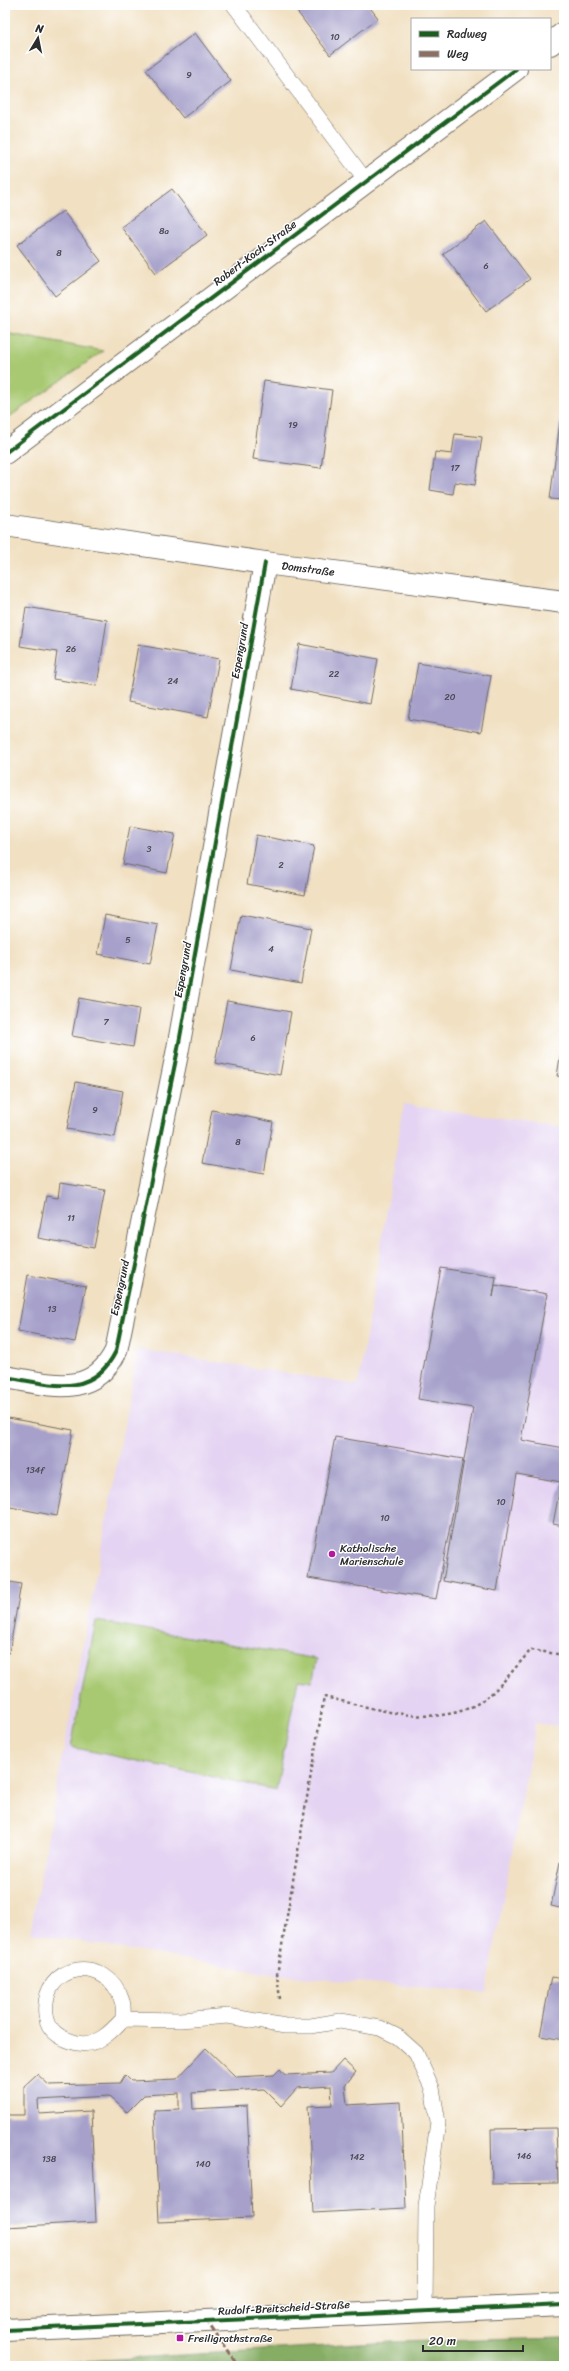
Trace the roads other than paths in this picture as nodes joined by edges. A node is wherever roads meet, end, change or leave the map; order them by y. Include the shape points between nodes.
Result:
1 (234, 5) edge
2 (564, 33) edge
3 (551, 43) edge
4 (515, 70) edge
5 (366, 180) junction
6 (5, 453) edge
7 (5, 525) edge
8 (265, 563) junction
9 (564, 602) edge
10 (5, 1377) edge
11 (123, 2019) junction
12 (564, 2305) edge
13 (426, 2310) junction
14 (5, 2330) edge

1 - 5 lane
2 - 3 street
4 - 5 street, Robert-Koch-Straße
5 - 6 street, Robert-Koch-Straße
7 - 8 street, Domstraße
8 - 9 street, Domstraße
8 - 10 street, Espengrund via 174,1070 116,1351 100,1374 79,1385
11 - 11 lane via 123,2002 114,1984 98,1971 74,1970 58,1977 48,1990 45,2007 48,2025 62,2039 81,2044 106,2038
11 - 13 lane via 180,2020 228,2016 285,2026 311,2026 340,2021 380,2028 398,2037 416,2053 432,2088 438,2122 426,2206
12 - 13 street, Rudolf-Breitscheid-Straße
13 - 14 street, Rudolf-Breitscheid-Straße

